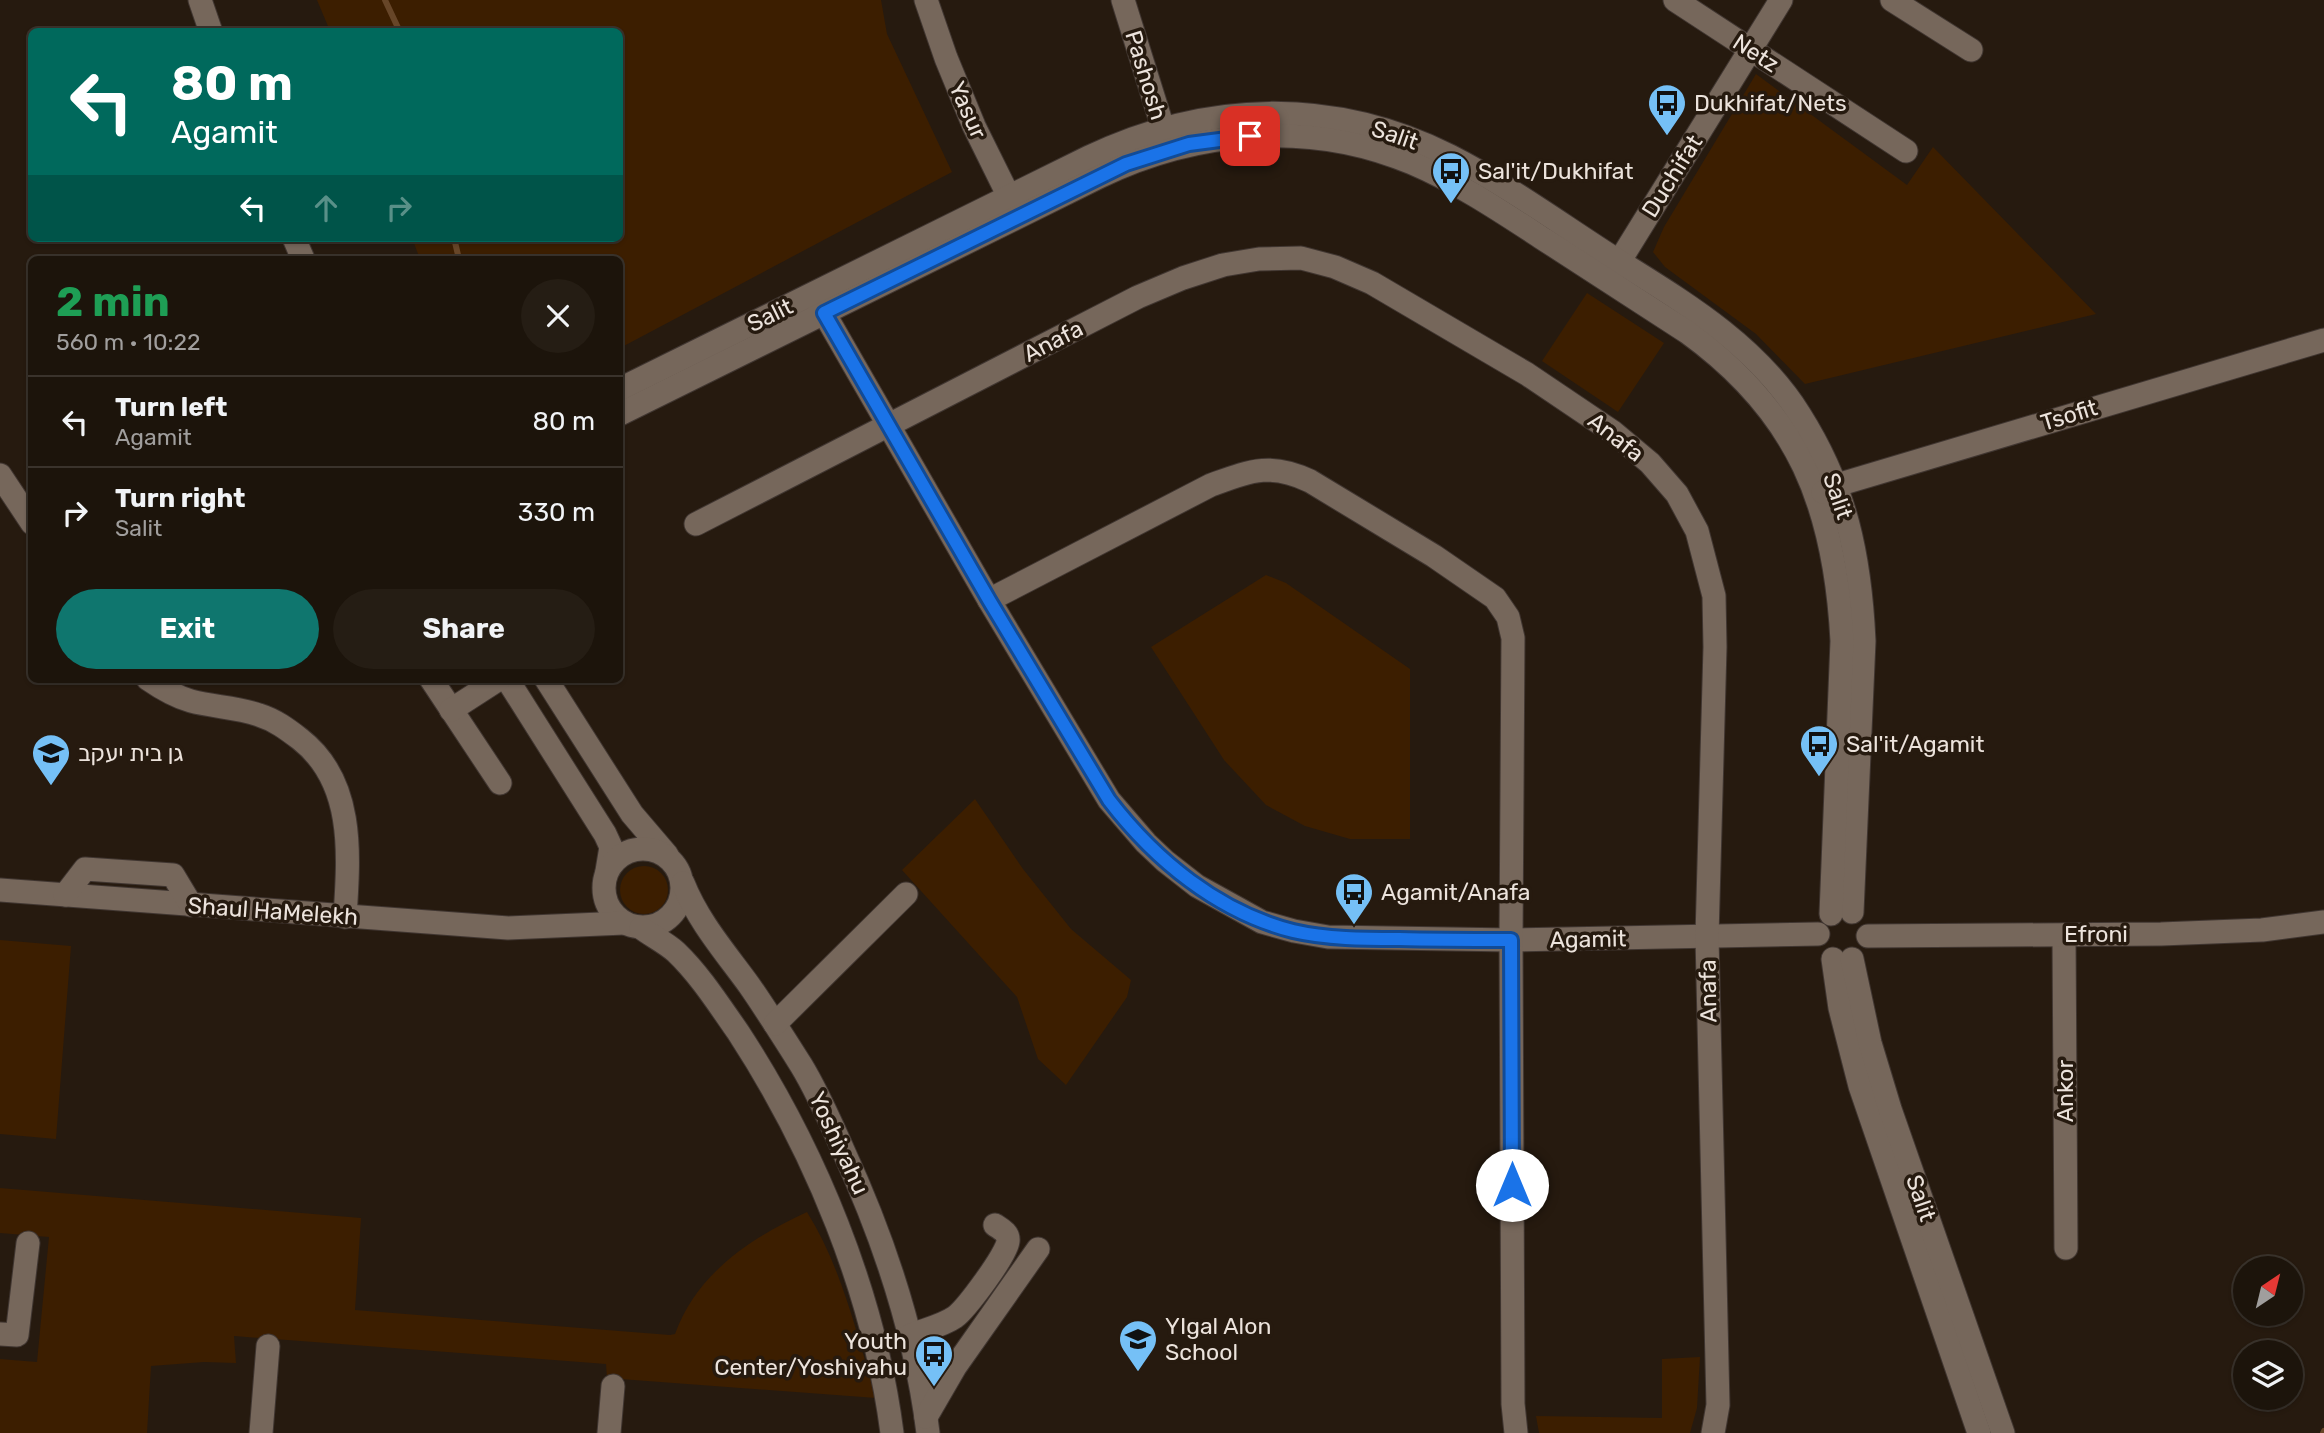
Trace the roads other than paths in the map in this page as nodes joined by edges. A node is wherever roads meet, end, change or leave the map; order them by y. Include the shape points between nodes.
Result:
1 (200, 0) edge
2 (926, 0) edge
3 (1123, 0) edge
4 (1675, 0) edge
5 (1781, 0) edge
6 (1892, 0) edge
7 (210, 28) edge
8 (1751, 49) junction
9 (1971, 50) dead end
10 (1166, 139) junction
11 (1906, 151) dead end
12 (1014, 206) junction
13 (1613, 271) junction
14 (818, 303) junction
15 (2324, 340) edge
16 (623, 388) edge
17 (623, 412) edge
18 (890, 425) junction
19 (0, 475) edge
20 (1827, 490) junction
21 (28, 517) edge
22 (696, 524) dead end
23 (989, 600) junction
24 (156, 683) edge
25 (434, 683) edge
26 (493, 683) edge
27 (510, 683) edge
28 (549, 683) edge
29 (452, 710) junction
30 (500, 783) dead end
31 (671, 860) junction
32 (606, 878) junction
33 (683, 883) junction
34 (0, 890) edge
35 (906, 894) dead end
36 (1841, 913) junction
37 (345, 917) junction
38 (2324, 922) edge
39 (632, 925) junction
40 (547, 928) junction
41 (1818, 934) junction
42 (2064, 934) junction
43 (1868, 936) junction
44 (1707, 937) junction
45 (1511, 940) junction
46 (1843, 959) junction
47 (775, 1024) junction
48 (995, 1225) dead end
49 (28, 1243) dead end
50 (2066, 1248) dead end
51 (1038, 1249) dead end
52 (0, 1334) edge
53 (909, 1336) junction
54 (268, 1346) dead end
55 (613, 1386) dead end
56 (927, 1425) edge
57 (261, 1433) edge
58 (609, 1433) edge
59 (892, 1433) edge
60 (1516, 1433) edge
61 (1713, 1433) edge
62 (1979, 1433) edge
63 (2003, 1433) edge

1 - 7 street
2 - 12 street, Yasur via 974,126
3 - 10 street, Pashosh
4 - 8 street, Netz
5 - 8 street, Duchifat
6 - 9 street
8 - 11 street, Netz
8 - 13 street, Duchifat
10 - 12 street, Salit via 1118,143
10 - 13 street, Salit via 1227,116 1271,113 1311,115 1386,130 1475,170
12 - 14 street, Salit
13 - 20 street, Salit via 1699,313 1755,359 1777,382 1817,444
14 - 16 street, Salit
14 - 17 street, Salit
14 - 18 street, Agamit
15 - 20 street, Tsofit
18 - 22 street, Anafa
18 - 23 street, Agamit
18 - 44 street, Anafa via 1139,297 1223,265 1259,259 1300,258 1335,267 1527,374 1614,432 1650,463 1677,494 1697,531 1714,596 1715,622
19 - 21 street
20 - 36 street, Salit via 1846,510 1859,573 1864,640
23 - 45 street, Agamit via 1109,800 1164,861 1197,886 1262,922 1328,937
23 - 45 street via 1211,485 1265,469 1290,472 1310,481 1434,556 1495,598 1508,617 1513,638
24 - 37 street via 190,701 259,714 308,745 326,765 345,813 348,836
25 - 29 street
26 - 29 street
27 - 32 street via 605,834 611,847
28 - 31 street via 632,814
29 - 30 street
31 - 32 street via 649,849 636,849 614,861
31 - 33 street
32 - 39 street via 608,907
32 - 40 street, Shaul HaMelekh via 586,910
33 - 39 street via 683,895 673,915 652,927
33 - 47 street, Yoshiyahu via 700,917
34 - 37 street, Shaul HaMelekh
35 - 47 street
36 - 41 street via 1822,922
36 - 43 street via 1864,922
37 - 40 street, Shaul HaMelekh
38 - 42 street, Efroni via 2262,930
39 - 40 street, Shaul HaMelekh
39 - 59 street, Yoshiyahu via 675,950 719,1004 772,1085 834,1216 863,1304
41 - 44 street, Agamit
41 - 46 street via 1822,949
42 - 43 street, Efroni
42 - 50 street, Ankor
43 - 46 street via 1864,950
44 - 45 street, Agamit
44 - 61 street, Anafa via 1718,1405
45 - 60 street
46 - 62 street, Salit via 1840,1008 1863,1096
46 - 63 street, Salit via 1890,1110
47 - 53 street, Yoshiyahu via 803,1068 862,1192
48 - 53 street via 1009,1240 1005,1252 965,1307 953,1318
49 - 52 street via 17,1335
51 - 56 street via 955,1367
53 - 56 street, Yoshiyahu
54 - 57 street
55 - 58 street

